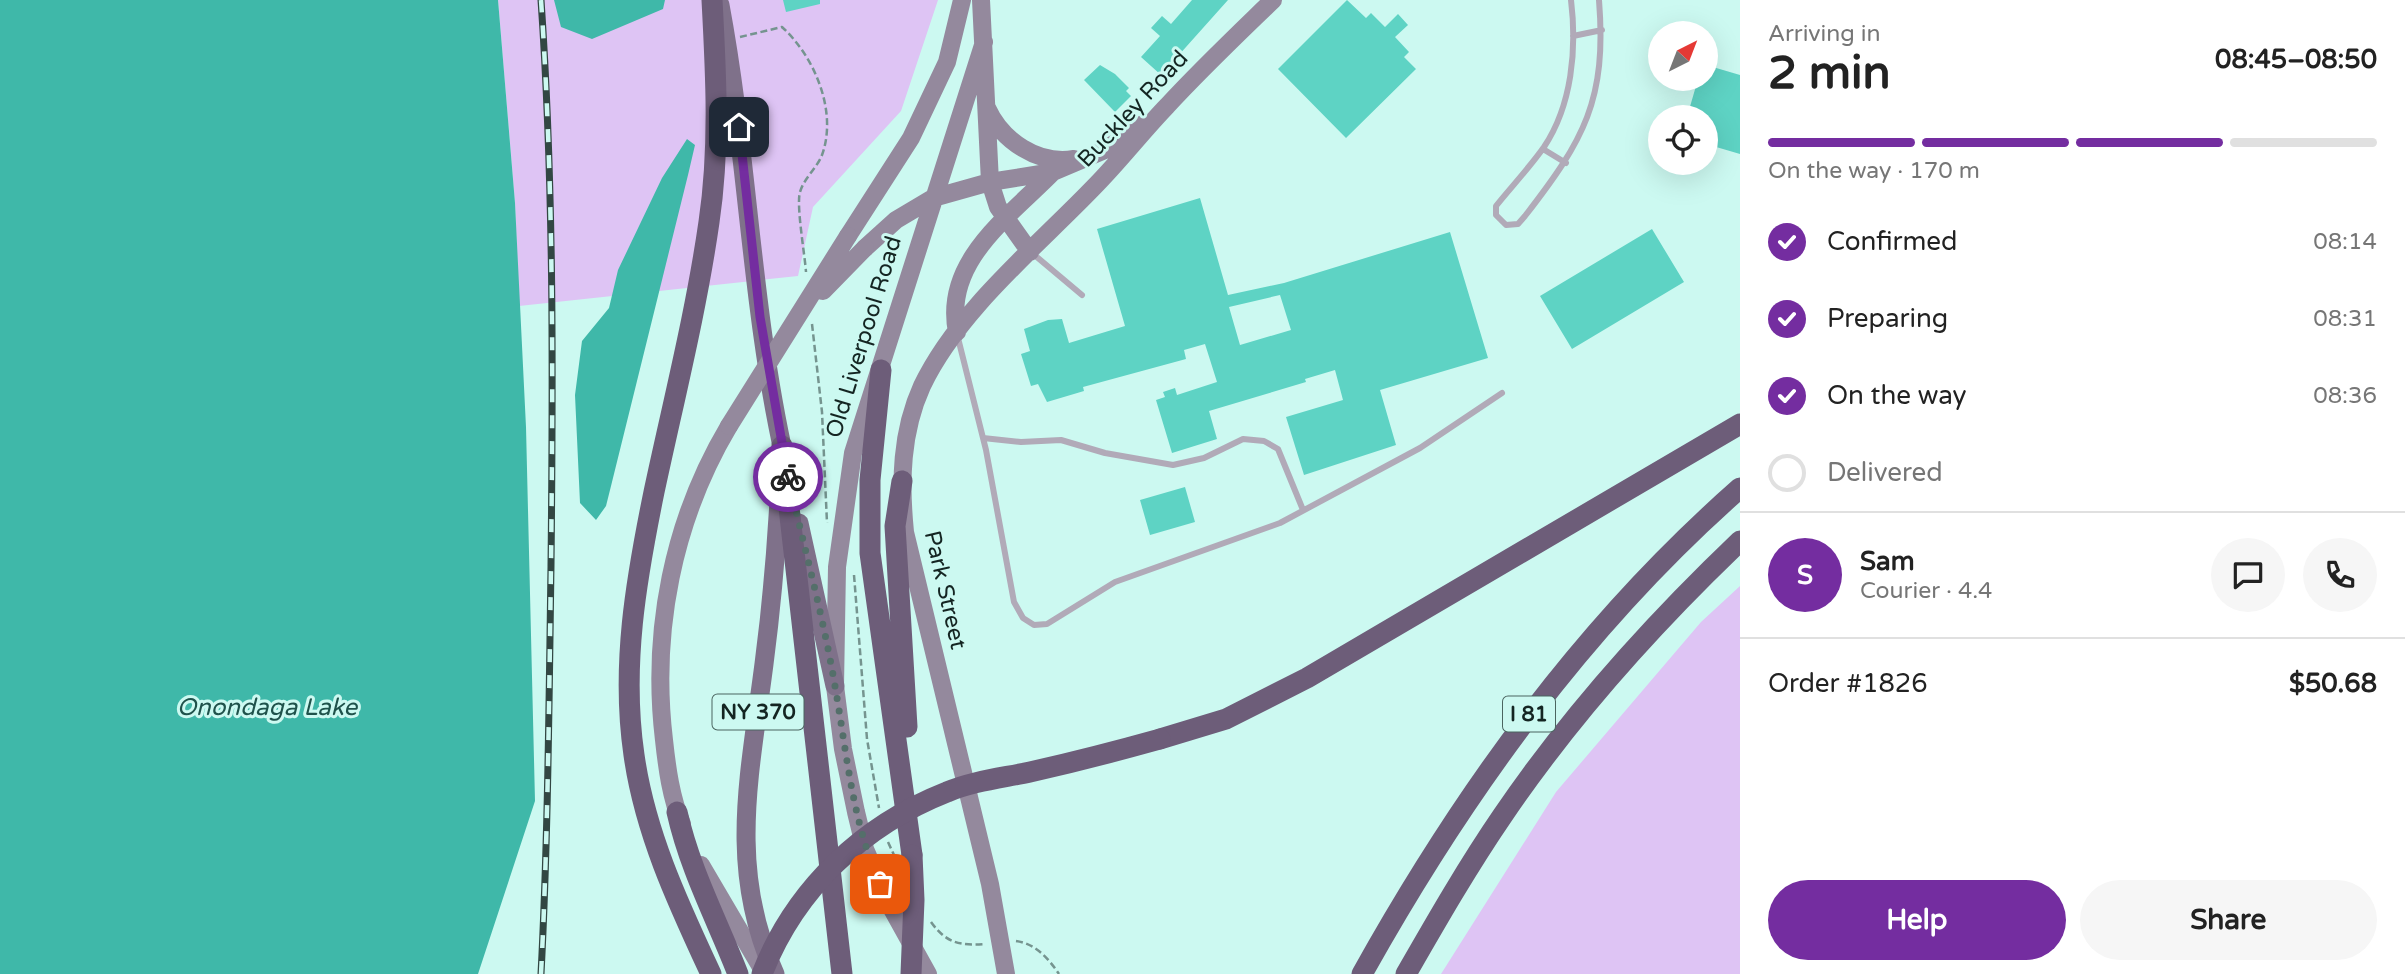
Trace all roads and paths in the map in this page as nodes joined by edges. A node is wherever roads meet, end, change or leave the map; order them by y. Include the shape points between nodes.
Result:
1 (712, 0) edge
2 (719, 0) edge
3 (962, 0) edge
4 (981, 0) edge
5 (1273, 0) edge
6 (1571, 0) edge
7 (1599, 0) edge
8 (1602, 30) junction
9 (1573, 36) junction
10 (984, 42) junction
11 (985, 104) junction
12 (1166, 107) junction
13 (1543, 149) junction
14 (1088, 157) junction
15 (1566, 163) junction
16 (1053, 172) junction
17 (990, 182) junction
18 (933, 198) junction
19 (1007, 219) junction
20 (1031, 252) junction
21 (1082, 295) dead end
22 (801, 313) junction
23 (957, 332) junction
24 (881, 370) junction
25 (1503, 393) dead end
26 (1740, 424) edge
27 (983, 438) junction
28 (782, 446) junction
29 (902, 481) junction
30 (1740, 488) edge
31 (1303, 510) junction
32 (1740, 541) edge
33 (835, 686) junction
34 (677, 813) junction
35 (912, 855) junction
36 (711, 974) edge
37 (738, 974) edge
38 (764, 974) edge
39 (775, 974) edge
40 (842, 974) edge
41 (911, 974) edge
42 (928, 974) edge
43 (1006, 974) edge
44 (1362, 974) edge
45 (1406, 974) edge

1 - 36 highway via 717,126 709,223 636,580 628,675 634,757 648,820 664,870
2 - 28 main road, NY 370 via 739,127 760,317
3 - 22 main road, bridge via 947,62 911,138
4 - 10 main road, Old Liverpool Road
5 - 12 main road, Buckley Road
6 - 9 lane
7 - 8 lane
8 - 9 lane
8 - 15 lane via 1591,111
9 - 13 lane via 1565,100
10 - 11 main road, Old Liverpool Road
10 - 18 main road, Old Liverpool Road
11 - 14 main road via 998,128 1034,154 1058,160
11 - 17 main road, Old Liverpool Road
12 - 14 main road
12 - 20 main road, Buckley Road
13 - 15 lane
13 - 15 lane via 1496,205 1496,215 1506,225 1518,224
14 - 16 main road
16 - 17 main road
16 - 19 main road
17 - 18 main road
17 - 19 main road, Old Liverpool Road
18 - 22 main road, bridge via 896,220
18 - 24 main road, Old Liverpool Road
19 - 20 main road, Old Liverpool Road
19 - 23 main road via 974,253 961,274 956,292
20 - 21 lane
20 - 23 main road, Park Street
22 - 34 main road, bridge via 729,426 695,496 677,549 663,620 660,707
23 - 27 lane
23 - 29 main road, Park Street via 937,358 911,416
24 - 33 main road, Old Liverpool Road via 850,470 837,567
24 - 35 highway via 870,480 870,553
25 - 31 lane via 1420,448
26 - 38 highway, bridge via 1307,678 1226,719 1093,758 976,782 900,814 861,838 802,898 783,928
27 - 31 lane via 1061,440 1172,465 1204,458 1243,439 1264,441 1278,449
27 - 31 lane via 1014,602 1021,617 1034,625 1047,624 1115,582 1150,567 1280,523
28 - 33 main road, NY 370
28 - 39 main road, NY 370 via 744,856 754,916
28 - 40 highway
29 - 35 highway via 895,526 915,811
29 - 43 main road, Park Street via 905,532 990,884
30 - 44 highway, I 81 via 1643,580 1534,707 1465,803
32 - 45 highway, I 81 via 1618,667 1547,757 1504,813
33 - 42 main road, Old Liverpool Road / NY 370 via 843,749 865,849
34 - 37 highway via 702,893
34 - 38 main road
35 - 41 highway, bridge

